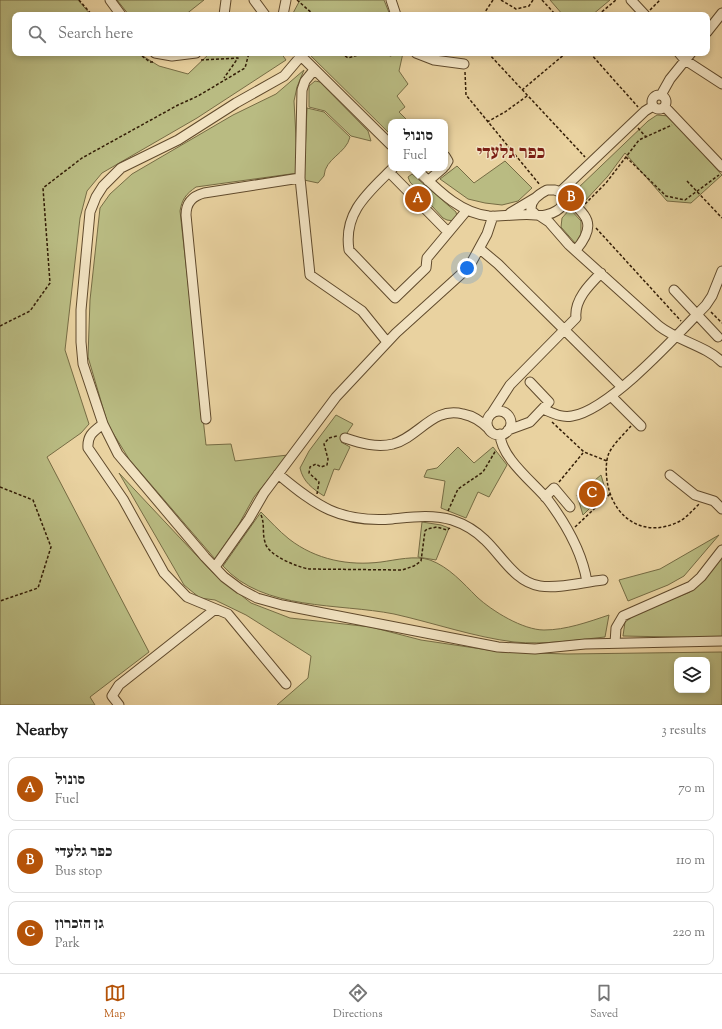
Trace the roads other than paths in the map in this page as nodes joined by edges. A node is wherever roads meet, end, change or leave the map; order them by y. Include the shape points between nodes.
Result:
1 (110, 0) edge
2 (226, 0) edge
3 (254, 0) edge
4 (390, 0) edge
5 (631, 0) edge
6 (288, 2) edge
7 (119, 12) edge
8 (224, 12) edge
9 (263, 12) edge
10 (284, 12) edge
11 (395, 12) edge
12 (642, 12) edge
13 (722, 13) edge
14 (710, 28) edge
15 (299, 56) edge
16 (301, 56) edge
17 (424, 56) edge
18 (684, 56) edge
19 (686, 56) edge
20 (464, 64) road end
21 (314, 70) junction
22 (722, 84) edge
23 (661, 95) junction
24 (653, 106) junction
25 (665, 107) junction
26 (388, 142) edge
27 (722, 167) edge
28 (390, 171) edge
29 (392, 171) edge
30 (418, 171) edge
31 (439, 171) edge
32 (300, 178) junction
33 (428, 181) junction
34 (541, 194) junction
35 (563, 194) junction
36 (467, 210) junction
37 (558, 210) junction
38 (505, 215) junction
39 (493, 216) junction
40 (538, 216) junction
41 (556, 231) junction
42 (448, 232) junction
43 (480, 248) junction
44 (576, 250) junction
45 (722, 271) edge
46 (601, 273) junction
47 (674, 290) dead end
48 (697, 315) junction
49 (564, 329) junction
50 (674, 337) junction
51 (718, 338) dead end
52 (388, 342) junction
53 (722, 362) edge
54 (530, 382) dead end
55 (622, 387) junction
56 (505, 391) junction
57 (611, 396) junction
58 (543, 409) junction
59 (491, 413) junction
60 (508, 415) junction
61 (473, 417) junction
62 (535, 417) junction
63 (206, 419) dead end
64 (638, 423) road end
65 (103, 424) junction
66 (489, 429) junction
67 (503, 435) junction
68 (345, 438) road end
69 (278, 474) junction
70 (670, 475) dead end
71 (545, 496) junction
72 (570, 507) dead end
73 (722, 508) edge
74 (722, 550) edge
75 (215, 567) junction
76 (603, 580) dead end
77 (587, 582) junction
78 (214, 610) junction
79 (722, 640) edge
80 (615, 643) junction
81 (286, 684) dead end
82 (119, 705) edge

1 - 7 street
2 - 8 street
3 - 9 street
4 - 11 street
5 - 12 street
6 - 10 street
13 - 14 street
15 - 65 street via 284,76 178,140 121,168 96,197 90,212 83,274 81,342 83,364
16 - 21 street
17 - 20 street
18 - 23 street
19 - 22 street
21 - 26 street
21 - 32 street via 305,81 302,90
23 - 24 street via 653,99
23 - 25 street via 666,100
24 - 25 street via 659,110
24 - 35 street via 643,112
25 - 27 street
28 - 42 street via 360,201 354,212 348,244 349,250 395,298 426,268 427,258
29 - 42 street
30 - 33 street
31 - 33 street
32 - 52 street via 310,275 362,312
32 - 63 street via 204,193 188,203 186,215
33 - 36 street
34 - 35 street via 555,190
34 - 38 street
34 - 40 street via 532,202 530,208
35 - 37 street via 563,204
35 - 44 street via 580,209 588,223 588,233
36 - 39 street
36 - 42 street
37 - 40 street
37 - 41 street via 554,218
38 - 39 street
38 - 40 street
39 - 43 street
40 - 41 street via 548,221
41 - 44 street
43 - 49 street
43 - 52 street via 469,267 417,312
44 - 46 street
45 - 48 street via 712,296
46 - 49 street via 580,297 576,318
46 - 50 street
47 - 48 street
48 - 50 street
48 - 51 street
49 - 55 street
49 - 56 street
50 - 53 street via 708,352
50 - 55 street
52 - 69 street via 336,397
54 - 58 street via 549,402
55 - 57 street
56 - 59 street
56 - 60 street via 503,403
57 - 58 street via 591,409 573,416 562,416
57 - 64 street
58 - 62 street
59 - 60 street via 501,411
59 - 61 street
59 - 66 street via 487,420
60 - 62 street via 520,421
60 - 67 street via 511,423
61 - 66 street
61 - 68 street via 460,413 444,413 408,437 385,446
62 - 67 street via 525,425
65 - 75 street via 118,454 132,472
65 - 78 street via 91,433 88,448 124,499 164,573 187,598
66 - 67 street via 495,434
67 - 71 street via 510,458
69 - 75 street
69 - 77 street via 314,503 334,512 364,519 417,517 449,520 468,528 484,539 512,570 530,583 546,586
70 - 73 street via 695,495 714,501
71 - 72 street via 554,488
71 - 77 street via 569,532
74 - 80 street via 691,586 623,616 616,628
75 - 80 street via 240,589 257,598 475,642 517,649
76 - 77 street
78 - 81 street via 228,614
78 - 82 street via 119,685 112,696
79 - 80 street

